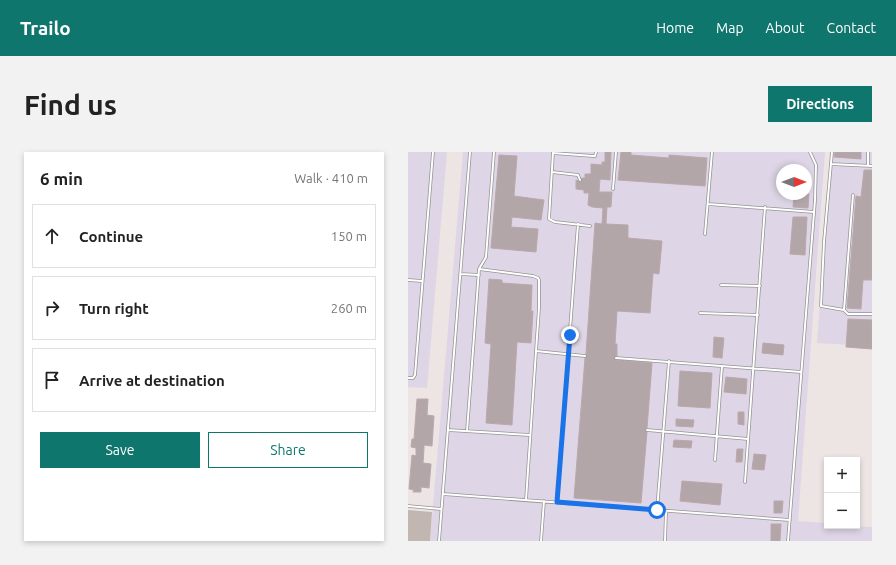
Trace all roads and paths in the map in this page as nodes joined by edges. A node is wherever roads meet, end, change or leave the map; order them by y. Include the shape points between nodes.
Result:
1 (432, 152) edge
2 (470, 152) edge
3 (494, 152) edge
4 (553, 152) edge
5 (596, 152) edge
6 (616, 152) edge
7 (712, 152) edge
8 (810, 152) edge
9 (832, 152) edge
10 (868, 152) edge
11 (831, 164) junction
12 (868, 166) junction
13 (872, 166) edge
14 (552, 172) junction
15 (580, 180) dead end
16 (613, 190) dead end
17 (853, 195) dead end
18 (708, 204) junction
19 (765, 207) junction
20 (814, 212) junction
21 (578, 224) junction
22 (590, 226) dead end
23 (705, 234) dead end
24 (479, 269) junction
25 (461, 274) junction
26 (479, 275) junction
27 (408, 280) edge
28 (422, 281) junction
29 (721, 285) dead end
30 (760, 286) junction
31 (844, 310) junction
32 (700, 313) dead end
33 (872, 314) edge
34 (758, 315) junction
35 (536, 351) junction
36 (569, 354) junction
37 (585, 356) dead end
38 (616, 358) dead end
39 (669, 361) junction
40 (722, 366) junction
41 (754, 368) junction
42 (801, 372) junction
43 (408, 378) edge
44 (448, 430) junction
45 (647, 430) dead end
46 (467, 432) junction
47 (664, 432) junction
48 (530, 435) junction
49 (717, 436) junction
50 (748, 439) junction
51 (715, 460) dead end
52 (745, 482) dead end
53 (442, 494) junction
54 (526, 500) junction
55 (544, 501) junction
56 (557, 502) junction
57 (408, 506) edge
58 (441, 509) junction
59 (657, 510) junction
60 (666, 511) junction
61 (790, 520) junction
62 (439, 541) edge
63 (541, 541) edge
64 (665, 541) edge
65 (788, 541) edge

1 - 28 lane
2 - 25 lane
3 - 24 lane via 486,257
4 - 5 lane via 595,156
4 - 14 lane
6 - 16 lane
7 - 18 lane
8 - 20 lane via 816,165
9 - 11 lane
10 - 12 lane
11 - 12 lane
11 - 31 lane via 824,242 822,306
12 - 13 lane
14 - 15 lane via 578,175
14 - 21 lane via 549,219
17 - 31 lane
18 - 19 lane
18 - 23 lane
19 - 20 lane
19 - 30 lane
20 - 42 lane
21 - 22 lane
21 - 36 lane
24 - 26 lane
24 - 35 lane via 538,278
25 - 26 lane
25 - 44 lane
26 - 46 lane
27 - 28 lane
28 - 43 lane via 415,376
29 - 30 lane
30 - 34 lane
31 - 33 lane via 848,314
32 - 34 lane
34 - 41 lane
35 - 36 lane
35 - 48 lane
36 - 37 lane
36 - 56 lane
38 - 39 lane
39 - 40 lane
39 - 47 lane
40 - 41 lane
40 - 49 lane
41 - 42 lane
41 - 50 lane
42 - 61 lane
44 - 46 lane
44 - 53 lane
45 - 47 lane
46 - 48 lane
47 - 49 lane
47 - 59 lane
48 - 54 lane
49 - 50 lane
49 - 51 lane
50 - 52 lane
53 - 54 lane
53 - 58 lane
54 - 55 lane
55 - 56 lane
55 - 63 lane
56 - 59 lane
57 - 58 lane
58 - 62 lane
59 - 60 lane
60 - 61 lane
60 - 64 lane
61 - 65 lane

